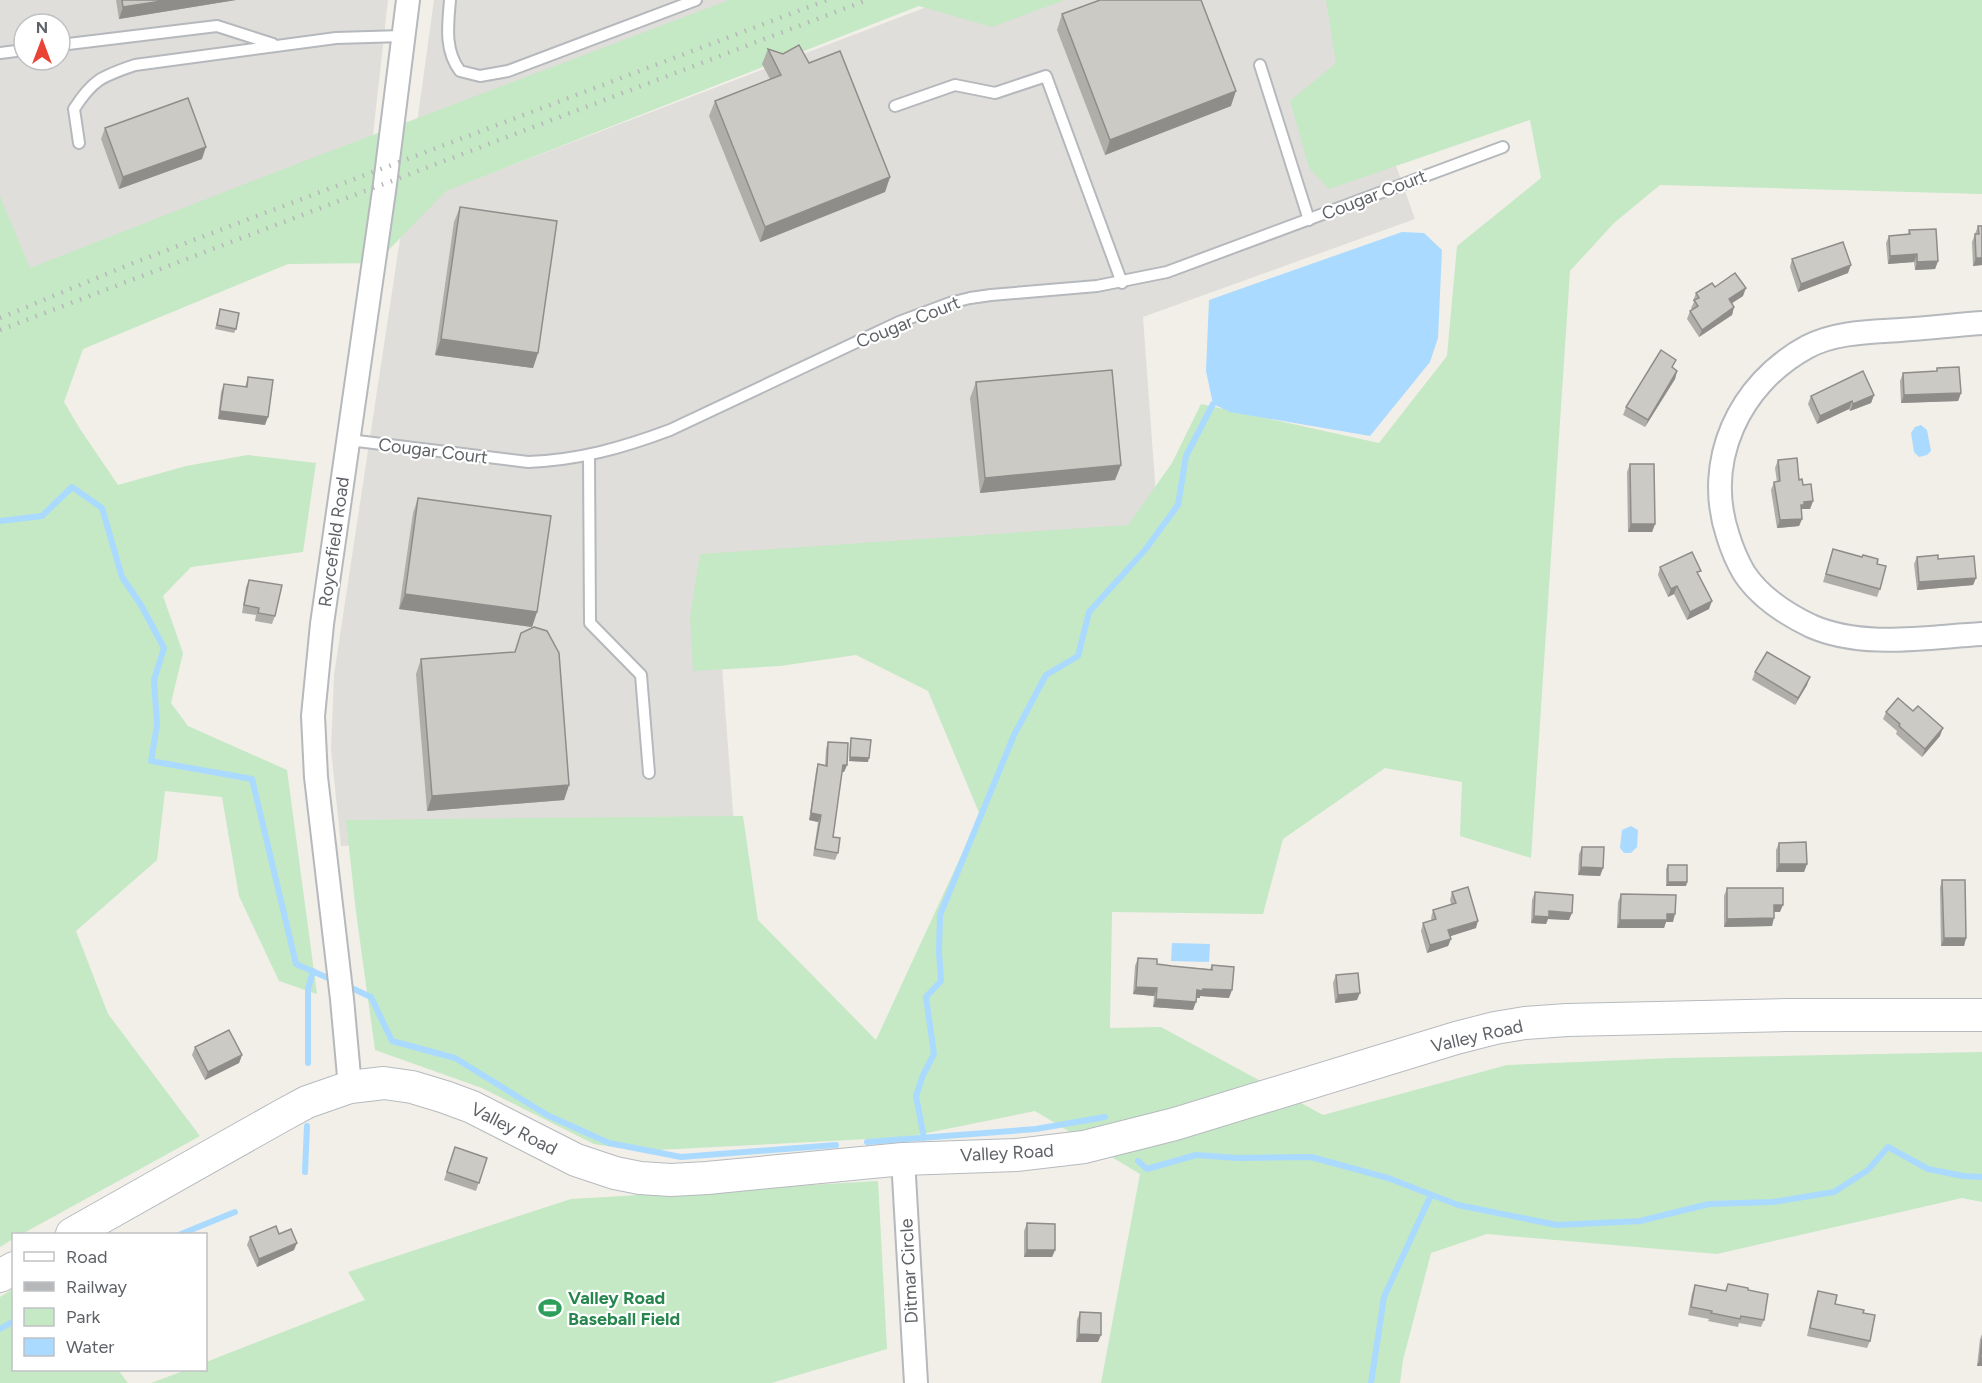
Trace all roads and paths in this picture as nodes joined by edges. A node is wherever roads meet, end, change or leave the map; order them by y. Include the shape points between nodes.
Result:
1 (408, 0) edge
2 (450, 0) edge
3 (696, 0) edge
4 (403, 36) junction
5 (72, 44) edge
6 (276, 45) junction
7 (1260, 65) dead end
8 (895, 106) dead end
9 (79, 143) dead end
10 (1503, 147) dead end
11 (1309, 220) junction
12 (1122, 283) junction
13 (1982, 323) edge
14 (349, 440) junction
15 (589, 456) junction
16 (1982, 634) edge
17 (650, 773) dead end
18 (1982, 1015) edge
19 (350, 1087) junction
20 (903, 1159) junction
21 (74, 1233) edge
22 (916, 1383) edge

1 - 4 street, Roycefield Road
2 - 3 lane via 451,55 460,71 480,76 508,71
4 - 6 lane
4 - 14 street, Roycefield Road
5 - 6 lane via 217,26
6 - 9 lane via 135,65 104,76 86,90 74,109
7 - 11 lane
8 - 12 lane via 955,85 995,93 1046,76
10 - 11 lane, Cougar Court
11 - 12 lane, Cougar Court via 1167,272
12 - 15 lane, Cougar Court via 991,295 950,303 888,327 670,430
13 - 16 street via 1860,333 1807,347 1759,384 1736,418 1720,477 1722,518 1735,557 1745,575 1775,605 1811,626 1842,637 1876,640
14 - 15 lane, Cougar Court via 528,462
14 - 19 street, Roycefield Road via 313,716 316,777
15 - 17 lane via 590,623 641,675
18 - 20 street, Valley Road via 1786,1015 1525,1023 1456,1038 1127,1138 1016,1155
19 - 20 street, Valley Road via 384,1083 446,1097 576,1160 640,1179 707,1179
19 - 21 street, Valley Road via 282,1115
20 - 22 street, Ditmar Circle

